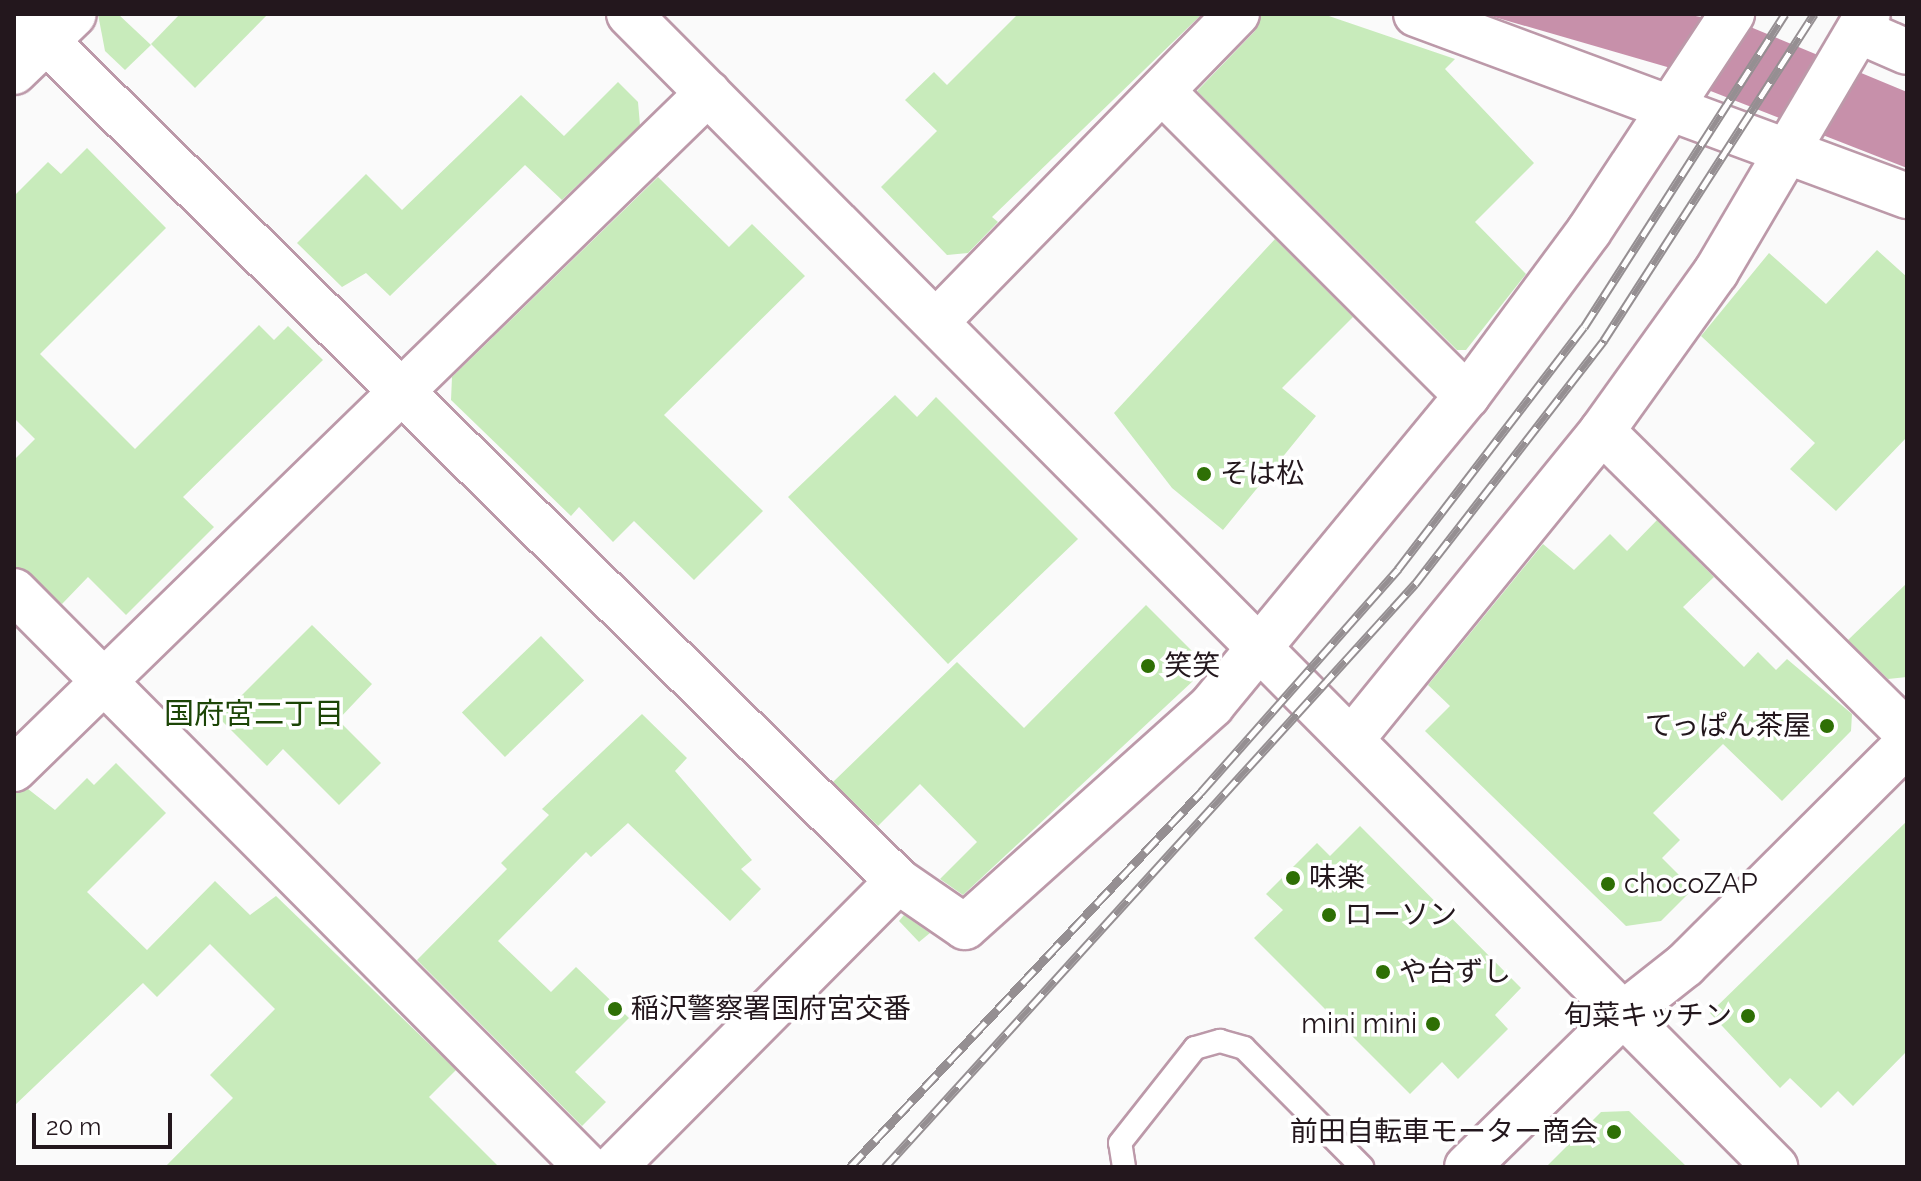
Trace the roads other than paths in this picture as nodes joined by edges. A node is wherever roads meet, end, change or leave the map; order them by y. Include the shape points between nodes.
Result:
1 (629, 14) edge
2 (1237, 14) edge
3 (1416, 14) edge
4 (1730, 16) edge
5 (45, 24) edge
6 (1858, 34) edge
7 (1907, 52) edge
8 (14, 72) edge
9 (1163, 92) junction
10 (708, 93) junction
11 (1676, 94) junction
12 (1794, 140) junction
13 (1907, 196) edge
14 (936, 322) junction
15 (401, 391) junction
16 (1467, 396) junction
17 (1602, 431) junction
18 (14, 591) edge
19 (1263, 651) junction
20 (104, 682) junction
21 (1907, 733) edge
22 (1351, 740) junction
23 (1907, 744) edge
24 (14, 769) edge
25 (898, 881) junction
26 (1623, 1014) junction
27 (587, 1167) edge
28 (614, 1167) edge
29 (1124, 1167) edge
30 (1362, 1167) edge
31 (1467, 1167) edge
32 (1775, 1167) edge

1 - 10 street
2 - 9 street
3 - 11 street
4 - 11 street
5 - 8 street
5 - 15 street
6 - 7 street
6 - 12 street
9 - 14 street
9 - 16 street
10 - 14 street
10 - 15 street
11 - 12 street
11 - 16 street via 1589,231
12 - 13 street
12 - 17 street via 1716,272
14 - 19 street
15 - 20 street
15 - 25 street
16 - 19 street
17 - 21 street
17 - 22 street
18 - 20 street
19 - 22 street
19 - 25 street via 1212,705 965,927
20 - 24 street
20 - 27 street
22 - 26 street
23 - 26 street via 1685,965
25 - 28 street
26 - 31 street
26 - 32 street
29 - 30 lane via 1120,1143 1195,1048 1220,1041 1244,1048

